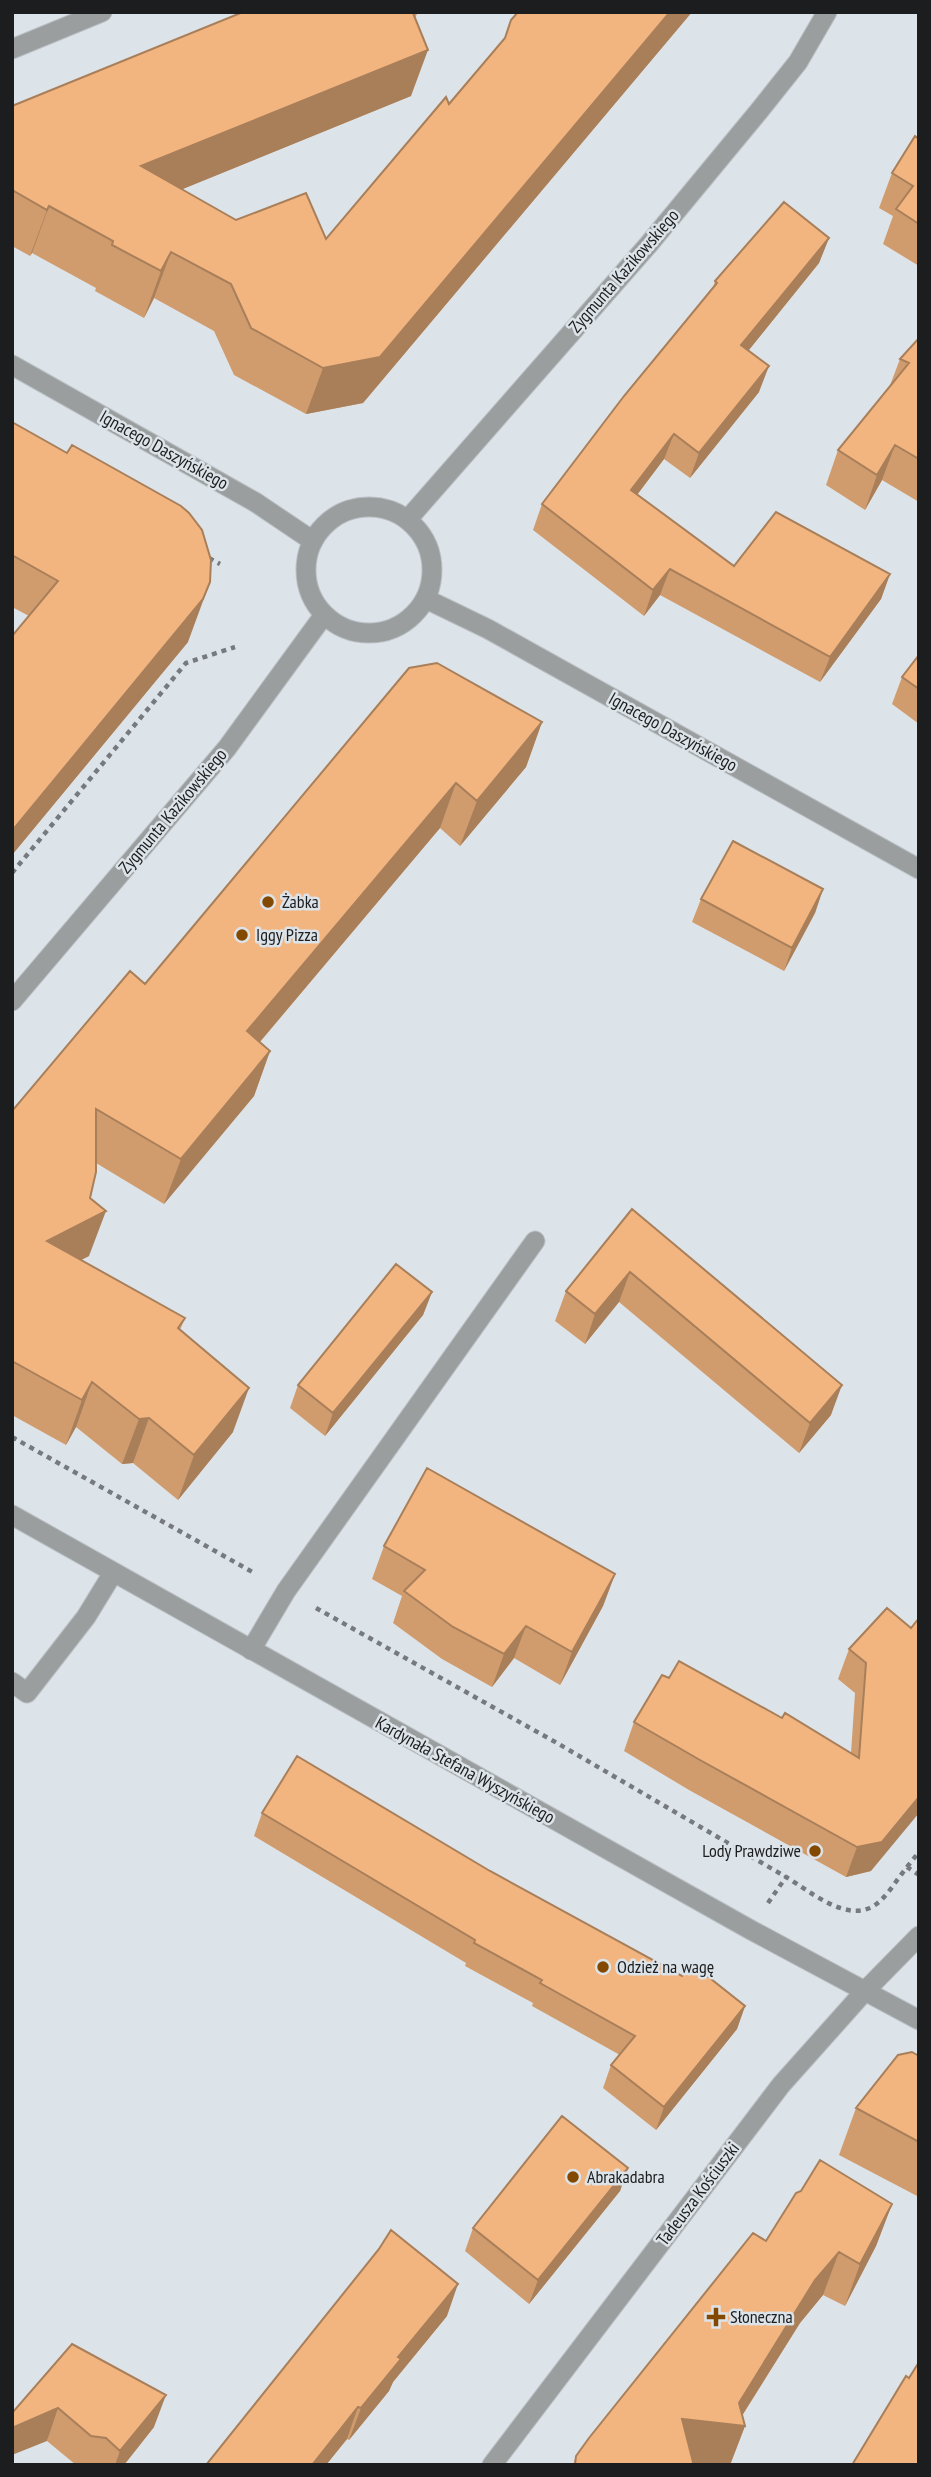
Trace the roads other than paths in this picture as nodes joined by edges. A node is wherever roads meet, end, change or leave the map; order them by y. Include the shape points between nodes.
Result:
1 (102, 12) edge
2 (827, 12) edge
3 (12, 49) edge
4 (12, 365) edge
5 (408, 519) junction
6 (313, 541) junction
7 (426, 599) junction
8 (324, 615) junction
9 (919, 869) edge
10 (12, 1001) edge
11 (535, 1241) dead end
12 (12, 1515) edge
13 (113, 1573) junction
14 (251, 1650) junction
15 (12, 1682) edge
16 (919, 1936) edge
17 (864, 1992) junction
18 (919, 2020) edge
19 (492, 2465) edge

1 - 3 street
2 - 5 street, Zygmunta Kazikowskiego via 798,62 759,111
4 - 6 street, Ignacego Daszyńskiego via 255,502
5 - 6 street via 384,508 364,507 343,512
5 - 7 street via 428,545 433,563
6 - 8 street via 306,580
7 - 8 street via 398,627 379,633 340,626
7 - 9 street, Ignacego Daszyńskiego
8 - 10 street, Zygmunta Kazikowskiego via 227,748
11 - 14 street via 286,1591
12 - 13 street, Kardynała Stefana Wyszyńskiego
13 - 14 street, Kardynała Stefana Wyszyńskiego
13 - 15 street via 86,1617 27,1693
14 - 17 street, Kardynała Stefana Wyszyńskiego
16 - 17 street, Tadeusza Kościuszki
17 - 18 street, Kardynała Stefana Wyszyńskiego
17 - 19 street, Tadeusza Kościuszki via 782,2085

